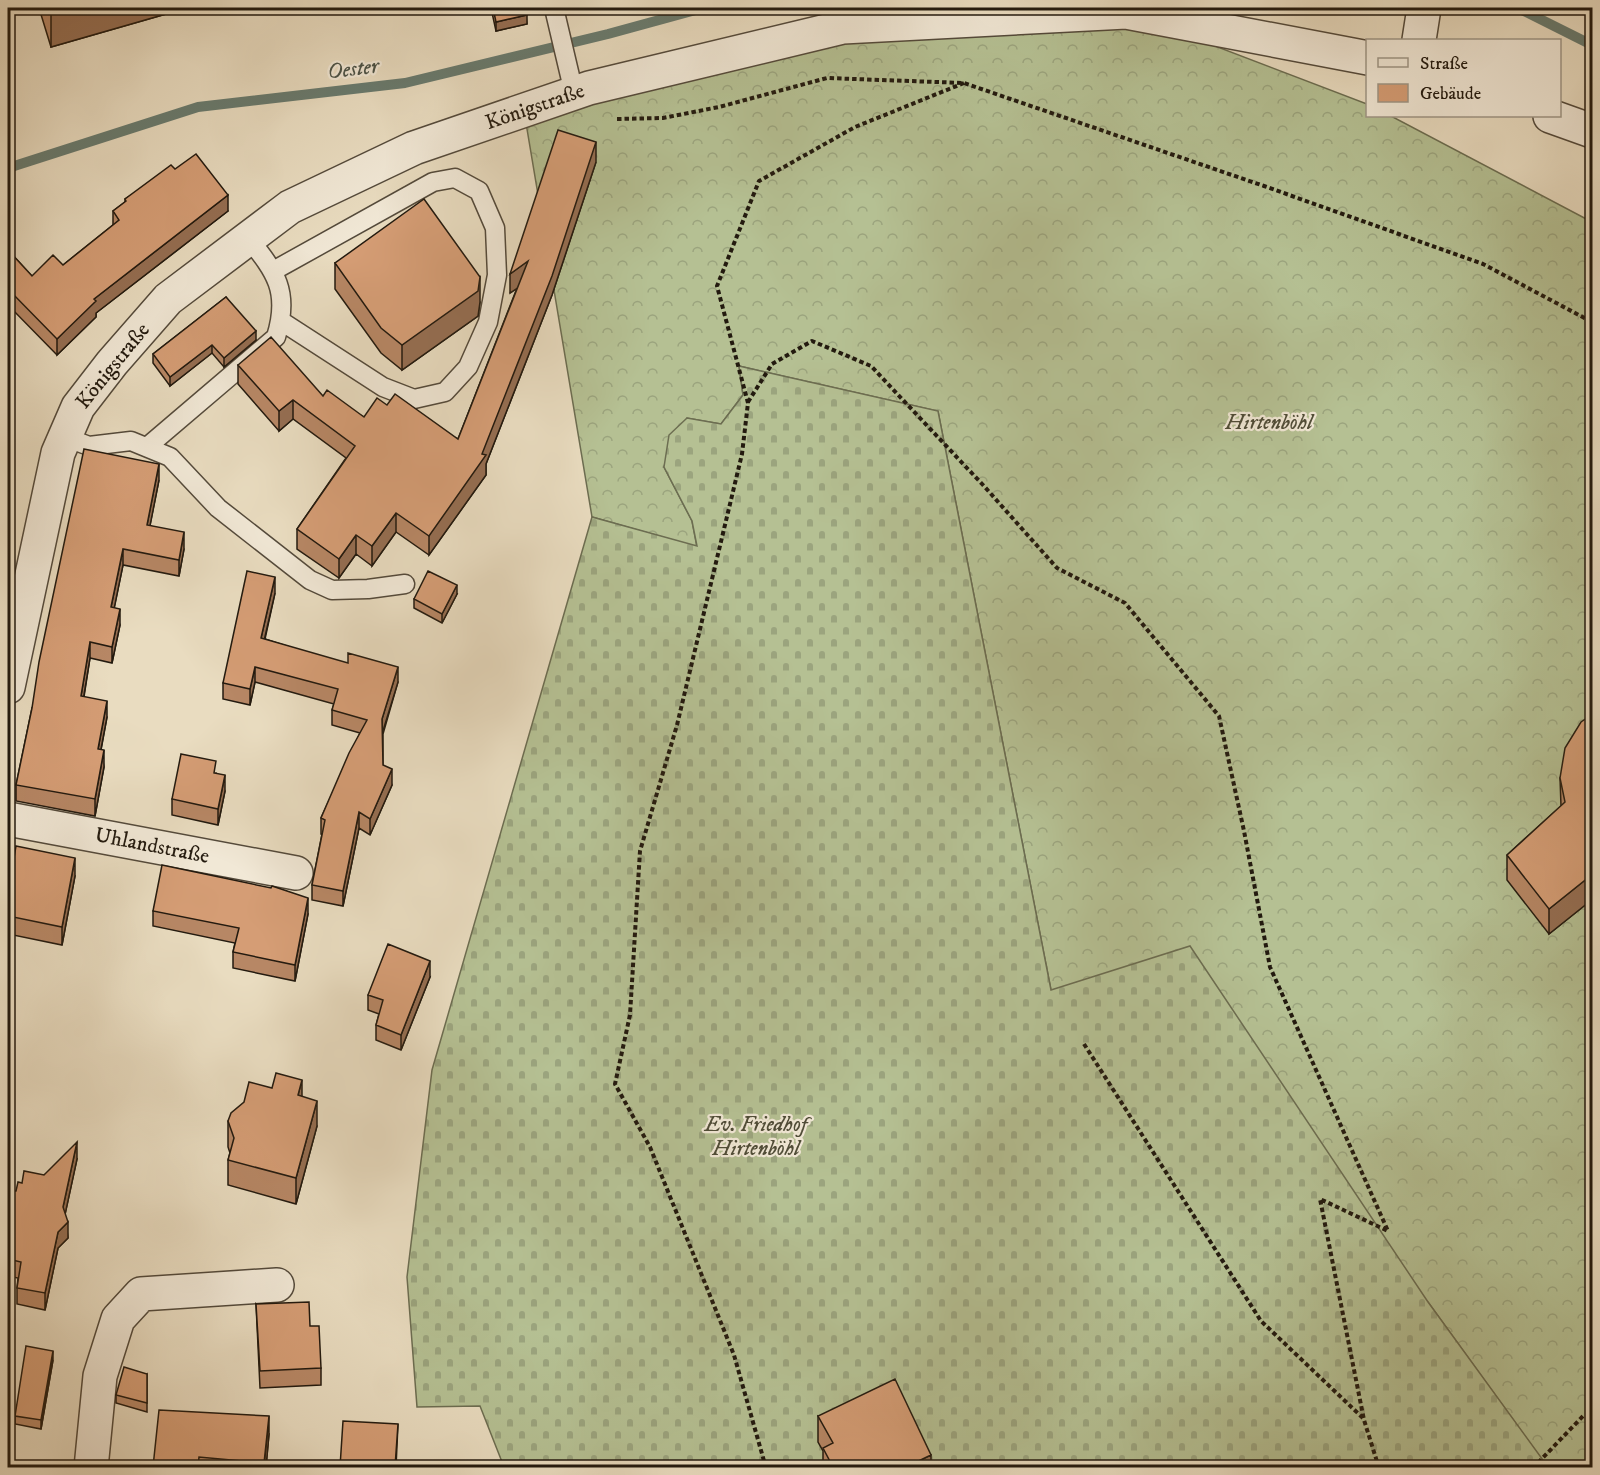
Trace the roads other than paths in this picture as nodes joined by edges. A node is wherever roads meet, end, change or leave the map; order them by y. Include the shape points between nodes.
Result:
1 (554, 8) edge
2 (1424, 8) edge
3 (1419, 39) edge
4 (1366, 58) edge
5 (582, 90) junction
6 (1553, 117) edge
7 (1593, 131) edge
8 (248, 238) junction
9 (273, 271) junction
10 (281, 321) junction
11 (65, 437) junction
12 (147, 447) junction
13 (405, 584) dead end
14 (8, 687) edge
15 (8, 819) edge
16 (296, 873) dead end
17 (277, 1285) dead end
18 (91, 1467) edge

1 - 5 lane via 566,61
2 - 3 street
4 - 5 street, Königstraße via 1126,12 843,27
5 - 8 street, Königstraße via 414,148 290,207
6 - 7 street
8 - 9 lane
8 - 11 street, Königstraße via 168,299 78,407
9 - 10 lane via 281,293
9 - 10 lane via 433,182 454,178 479,191 495,228 497,275 488,322 468,367 445,392 414,399 383,387
10 - 12 lane via 276,338
11 - 12 lane via 89,446 131,441
11 - 14 street, Königstraße via 58,453
12 - 13 lane via 170,457 218,508 310,580 332,590
15 - 16 street, Uhlandstraße
17 - 18 street via 141,1294 118,1319 100,1376

